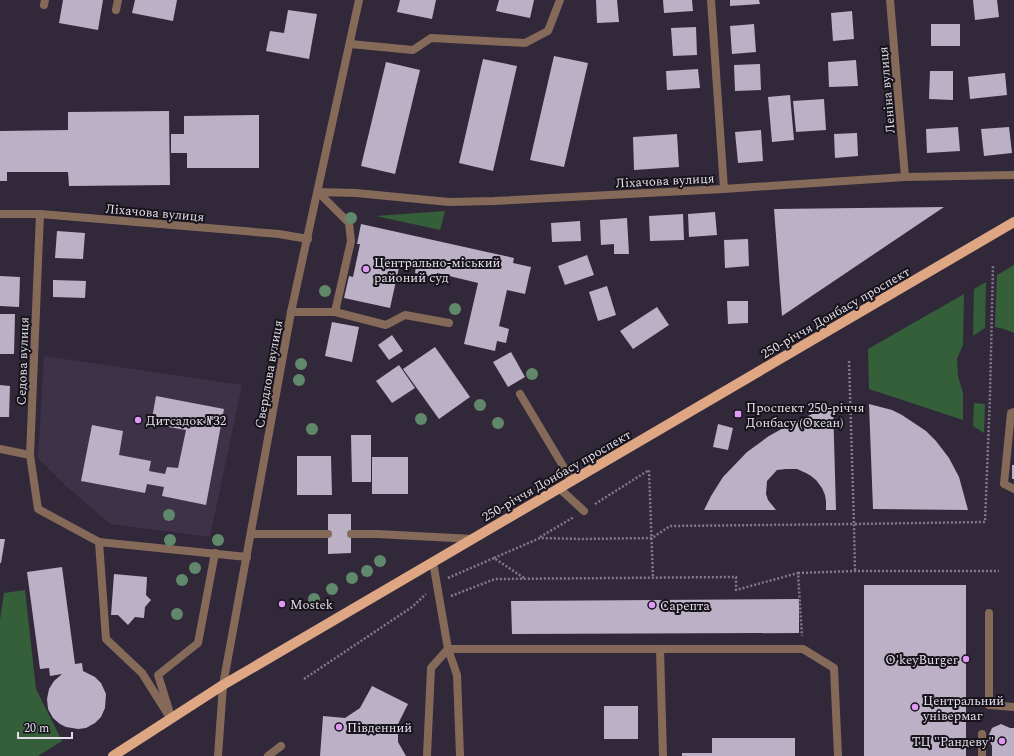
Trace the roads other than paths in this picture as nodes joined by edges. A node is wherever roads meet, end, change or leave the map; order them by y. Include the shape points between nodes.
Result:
1 (118, 0) edge
2 (359, 0) edge
3 (560, 0) edge
4 (711, 0) edge
5 (890, 0) edge
6 (116, 10) dead end
7 (350, 44) junction
8 (1014, 175) edge
9 (905, 177) junction
10 (724, 189) junction
11 (318, 192) junction
12 (0, 214) edge
13 (40, 214) junction
14 (1014, 222) edge
15 (308, 239) junction
16 (292, 312) junction
17 (335, 312) junction
18 (449, 323) dead end
19 (520, 394) dead end
20 (1014, 412) edge
21 (0, 449) edge
22 (30, 455) junction
23 (572, 481) junction
24 (560, 488) junction
25 (1014, 489) edge
26 (584, 511) road end
27 (251, 534) junction
28 (328, 534) dead end
29 (351, 534) dead end
30 (473, 539) junction
31 (99, 542) junction
32 (215, 554) junction
33 (246, 557) junction
34 (433, 562) junction
35 (988, 613) dead end
36 (448, 649) junction
37 (660, 649) junction
38 (223, 685) junction
39 (1014, 707) edge
40 (171, 719) junction
41 (982, 734) dead end
42 (281, 746) dead end
43 (113, 756) edge
44 (218, 756) edge
45 (268, 756) edge
46 (428, 756) edge
47 (460, 756) edge
48 (663, 756) edge
49 (838, 756) edge
50 (982, 756) edge

1 - 6 street
2 - 7 street, Свердлова вулиця
3 - 7 street via 548,31 526,43 431,38 413,50
4 - 10 street
5 - 9 street, Леніна вулиця
7 - 11 street, Свердлова вулиця
8 - 9 street, Ліхачова вулиця
9 - 10 street, Ліхачова вулиця
10 - 11 street, Ліхачова вулиця via 449,202
11 - 15 street, Свердлова вулиця
11 - 17 street via 349,223 351,241
12 - 13 street, Ліхачова вулиця
13 - 15 street, Ліхачова вулиця via 278,234
13 - 22 street, Седова вулиця
14 - 23 main road, 250-річчя Донбасу проспект
15 - 16 street, Свердлова вулиця
16 - 17 street
16 - 27 street, Свердлова вулиця
17 - 18 street via 386,325 405,315
19 - 23 street
20 - 25 street via 1004,484
21 - 22 street
22 - 31 street, Седова вулиця via 38,509
23 - 24 main road, 250-річчя Донбасу проспект
24 - 26 street
24 - 30 main road, 250-річчя Донбасу проспект
27 - 28 street
27 - 33 street, Свердлова вулиця
29 - 30 street
30 - 34 main road, 250-річчя Донбасу проспект
31 - 32 street
31 - 40 street via 106,639 142,673
32 - 33 street
32 - 40 street via 198,643 158,675
33 - 38 street, Свердлова вулиця
34 - 36 street
34 - 38 main road, 250-річчя Донбасу проспект
35 - 39 street via 989,705
36 - 37 street
36 - 46 street via 431,668
36 - 47 street via 457,675
37 - 48 street
37 - 49 street via 803,649 834,668
38 - 40 main road, 250-річчя Донбасу проспект
38 - 44 street, Свердлова вулиця
40 - 43 main road, 250-річчя Донбасу проспект
41 - 50 street
42 - 45 street

